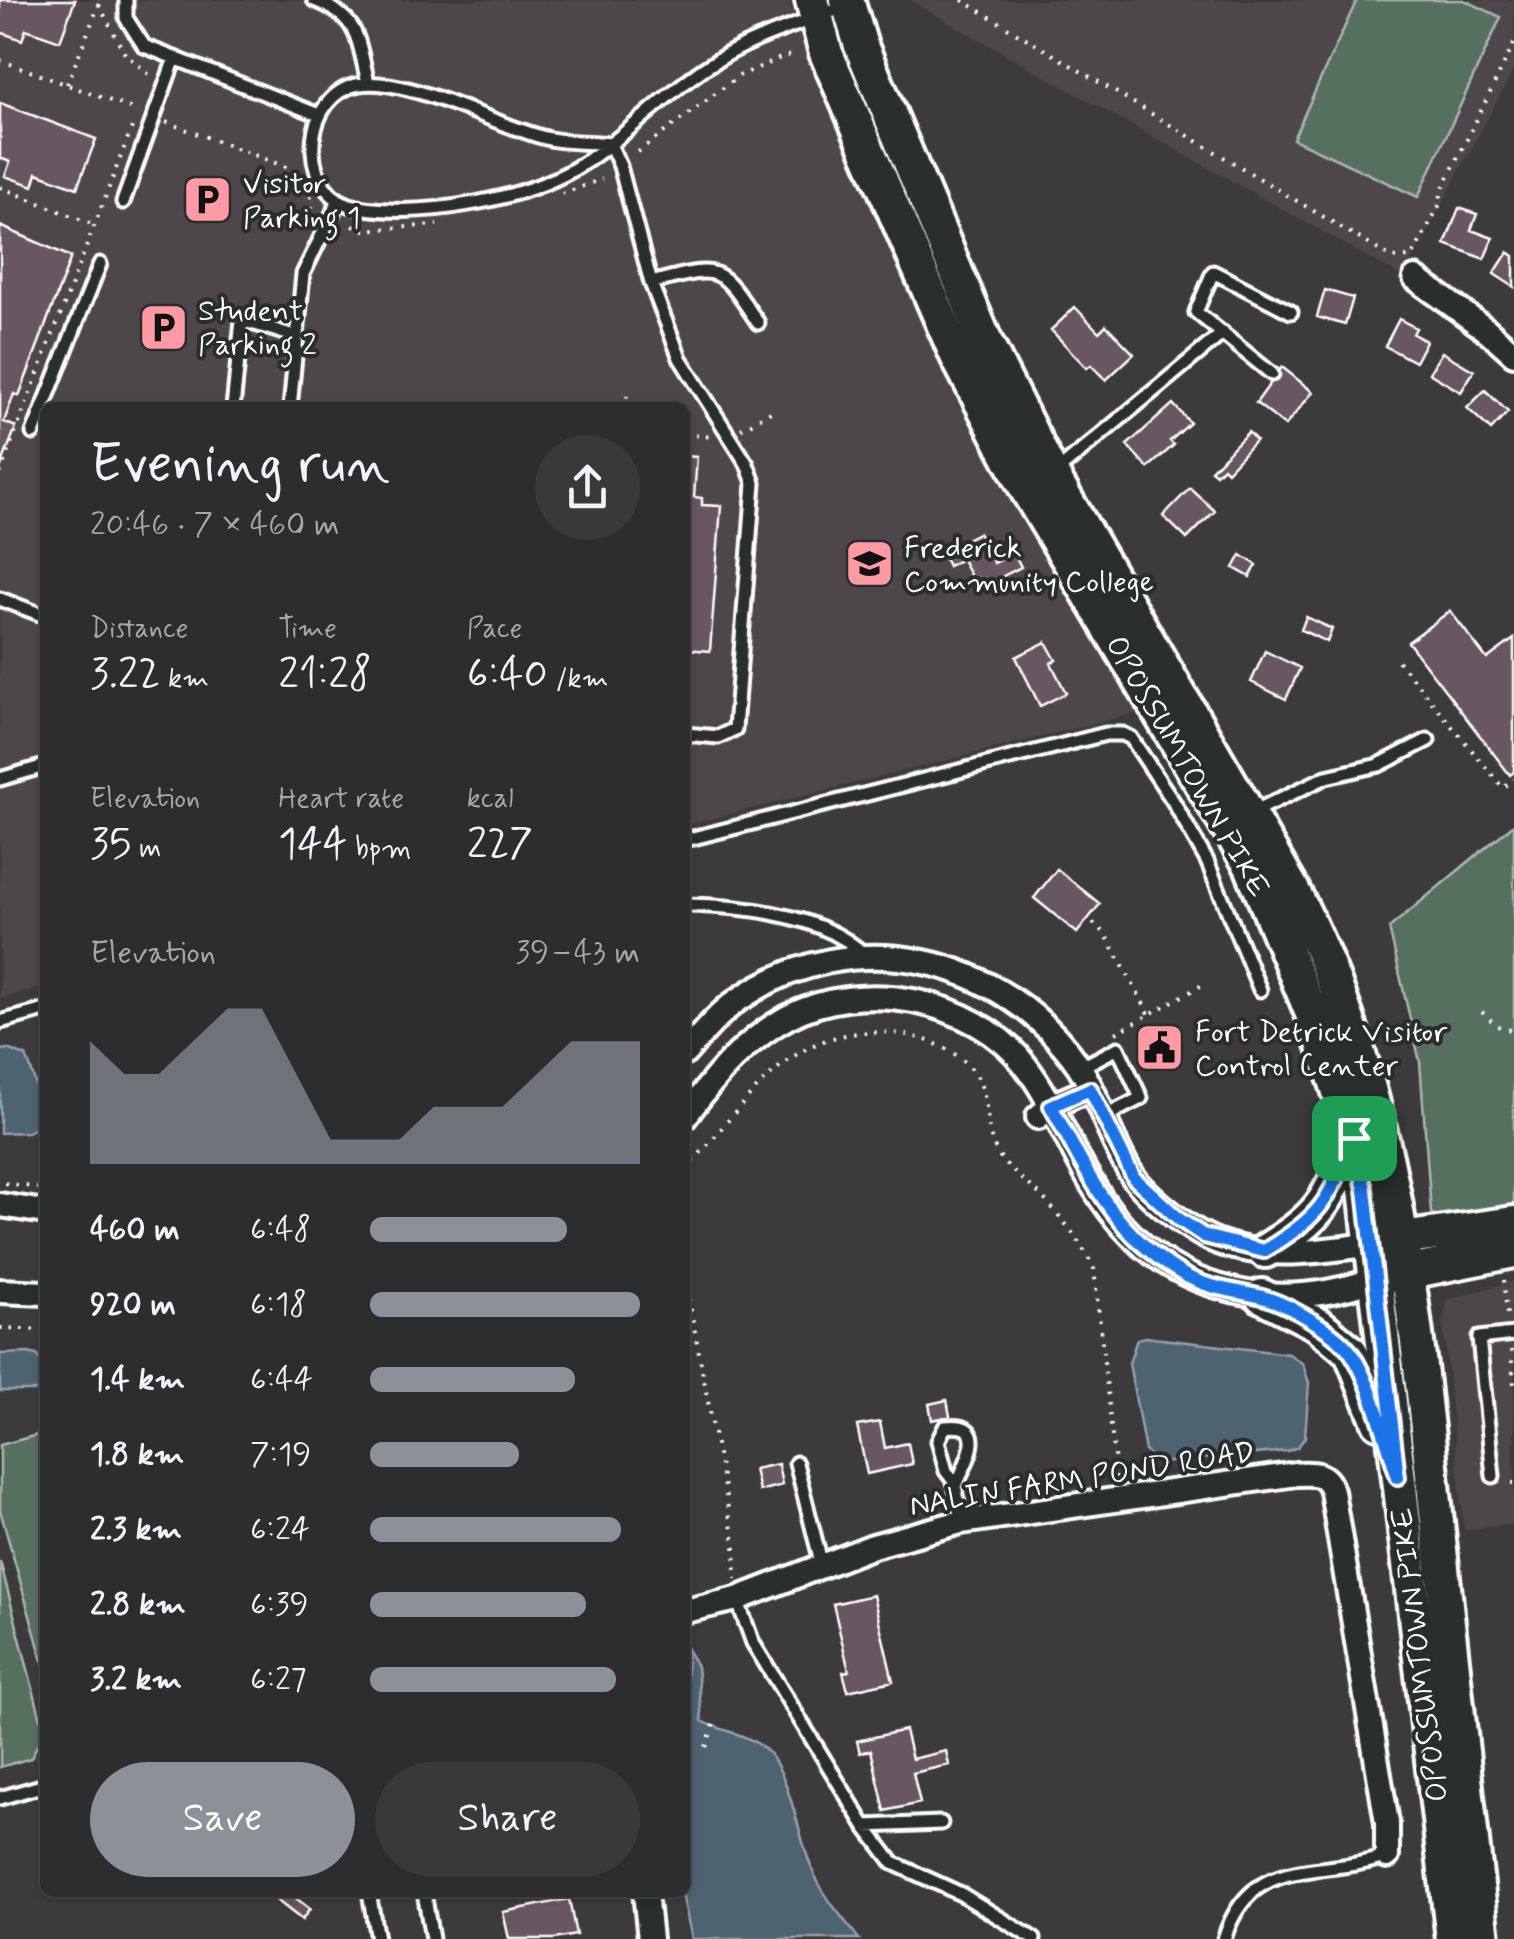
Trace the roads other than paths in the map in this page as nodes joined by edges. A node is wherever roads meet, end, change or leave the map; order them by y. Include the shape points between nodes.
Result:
1 (126, 0) edge
2 (314, 0) edge
3 (848, 2) edge
4 (814, 10) edge
5 (175, 58) junction
6 (368, 82) junction
7 (319, 115) junction
8 (610, 144) junction
9 (124, 202) dead end
10 (338, 202) junction
11 (100, 264) dead end
12 (1415, 278) dead end
13 (651, 283) junction
14 (1292, 312) dead end
15 (758, 323) dead end
16 (1222, 333) junction
17 (297, 337) junction
18 (1514, 354) edge
19 (1272, 374) dead end
20 (45, 402) edge
21 (234, 402) edge
22 (291, 402) edge
23 (40, 414) edge
24 (33, 432) dead end
25 (1052, 475) junction
26 (0, 599) edge
27 (40, 614) edge
28 (690, 734) edge
29 (1428, 740) dead end
30 (40, 767) edge
31 (0, 778) edge
32 (1250, 812) junction
33 (690, 839) edge
34 (690, 904) edge
35 (867, 957) junction
36 (1260, 990) dead end
37 (40, 1011) edge
38 (0, 1022) edge
39 (690, 1042) edge
40 (1085, 1079) junction
41 (690, 1111) edge
42 (1045, 1112) junction
43 (1104, 1117) junction
44 (1354, 1138) junction
45 (0, 1205) edge
46 (40, 1211) edge
47 (1514, 1224) edge
48 (1387, 1241) junction
49 (1264, 1251) junction
50 (1509, 1264) edge
51 (1409, 1272) junction
52 (1376, 1279) junction
53 (0, 1291) edge
54 (40, 1293) edge
55 (1262, 1296) junction
56 (1514, 1334) edge
57 (796, 1463) dead end
58 (1493, 1476) dead end
59 (1398, 1477) junction
60 (956, 1484) junction
61 (961, 1522) junction
62 (822, 1566) junction
63 (737, 1598) junction
64 (690, 1610) edge
65 (40, 1786) edge
66 (0, 1798) edge
67 (941, 1823) dead end
68 (865, 1826) junction
69 (1386, 1856) joint
70 (370, 1897) edge
71 (425, 1897) edge
72 (646, 1897) edge
73 (377, 1939) edge
74 (432, 1939) edge
75 (650, 1939) edge
76 (1034, 1939) edge
77 (1224, 1939) edge
78 (1453, 1939) edge
79 (1484, 1939) edge

1 - 5 lane via 126,18 144,46
2 - 6 lane via 340,10 355,30
3 - 4 lane
3 - 25 main road, OPOSSUMTOWN PIKE via 978,325
4 - 8 lane via 714,62
4 - 44 main road, OPOSSUMTOWN PIKE via 826,53 958,356 1027,490 1251,866 1303,986
5 - 7 lane
5 - 9 lane
6 - 7 lane via 330,98
6 - 8 lane via 410,88 552,140
7 - 10 lane via 316,174
8 - 10 lane via 561,177 472,202 385,210
8 - 13 lane
10 - 17 lane via 303,274
11 - 20 lane
12 - 18 street
13 - 15 lane via 713,272 730,280
13 - 28 lane via 680,358 754,483 735,729 718,737
14 - 16 lane via 1213,272 1196,312
16 - 19 lane
16 - 25 lane
17 - 21 lane via 242,320
17 - 22 lane
23 - 24 lane
25 - 32 main road, OPOSSUMTOWN PIKE
26 - 27 lane
29 - 32 lane
30 - 31 lane
32 - 48 main road, OPOSSUMTOWN PIKE via 1318,937 1368,1073
33 - 36 lane via 1123,734 1173,801 1207,862
34 - 35 lane via 739,906 830,930
35 - 39 street via 805,967 770,983 738,1000
35 - 40 street via 956,969 988,983 1056,1040
37 - 38 lane
40 - 42 street
40 - 43 street
40 - 43 lane via 1118,1048 1141,1098
41 - 42 street via 727,1063 758,1037 817,1005 857,998 926,1004 984,1028 1024,1064
42 - 55 street via 1133,1238 1180,1273
43 - 49 street via 1134,1178 1180,1220 1204,1236
44 - 48 main road, OPOSSUMTOWN PIKE via 1365,1190
44 - 49 main road via 1321,1210
45 - 46 street
47 - 48 main road
48 - 49 street via 1319,1252
48 - 51 main road, OPOSSUMTOWN PIKE
48 - 52 main road, OPOSSUMTOWN PIKE
50 - 51 main road
51 - 52 main road
51 - 79 main road, OPOSSUMTOWN PIKE
52 - 55 street via 1342,1291
52 - 59 main road, OPOSSUMTOWN PIKE
53 - 54 street
55 - 59 main road via 1319,1325 1350,1352
56 - 58 lane via 1478,1338
57 - 62 lane
59 - 78 main road, OPOSSUMTOWN PIKE
60 - 60 lane via 970,1461 971,1440 968,1432 945,1426 938,1441
60 - 61 lane
61 - 62 street, NALIN FARM POND ROAD
61 - 69 street, NALIN FARM POND ROAD via 1296,1474 1329,1480
62 - 63 street, NALIN FARM POND ROAD
63 - 64 street, NALIN FARM POND ROAD
63 - 68 lane via 752,1644
65 - 66 lane
67 - 68 lane
68 - 76 lane via 893,1863
69 - 77 lane via 1262,1883 1242,1899
70 - 73 lane
71 - 74 lane
72 - 75 street

